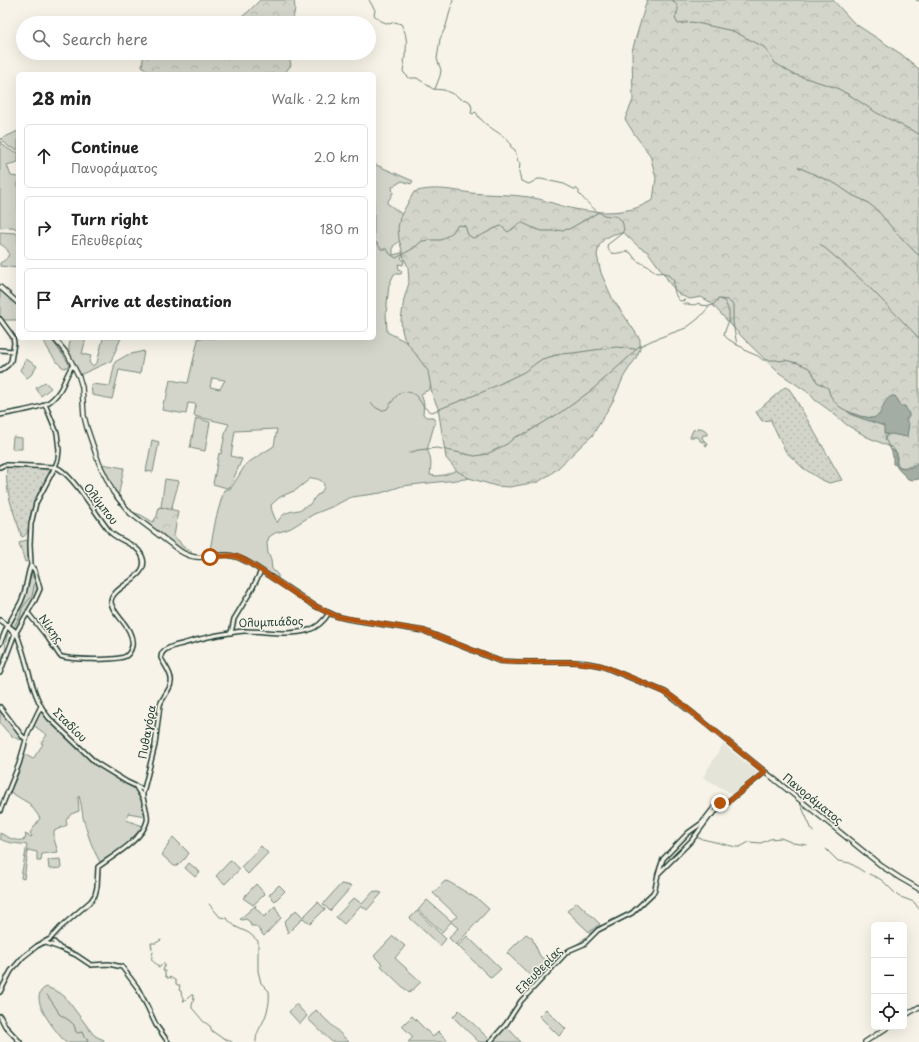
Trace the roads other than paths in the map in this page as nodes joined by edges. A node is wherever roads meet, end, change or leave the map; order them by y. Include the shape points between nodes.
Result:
1 (0, 287) edge
2 (16, 301) edge
3 (0, 319) edge
4 (56, 340) edge
5 (0, 350) edge
6 (13, 351) junction
7 (73, 365) junction
8 (0, 371) edge
9 (45, 404) junction
10 (0, 415) edge
11 (55, 467) junction
12 (0, 468) edge
13 (31, 565) junction
14 (261, 570) junction
15 (28, 613) junction
16 (329, 613) junction
17 (0, 620) edge
18 (7, 626) junction
19 (231, 633) junction
20 (15, 634) junction
21 (0, 644) edge
22 (60, 656) joint
23 (0, 673) edge
24 (41, 706) junction
25 (0, 707) edge
26 (26, 740) junction
27 (765, 772) junction
28 (134, 786) junction
29 (144, 790) junction
30 (142, 797) junction
31 (725, 804) junction
32 (0, 811) edge
33 (658, 874) junction
34 (919, 889) edge
35 (51, 942) junction
36 (0, 992) edge
37 (919, 1007) edge
38 (907, 1014) edge
39 (0, 1016) edge
40 (883, 1030) edge
41 (20, 1042) edge
42 (168, 1042) edge
43 (490, 1042) edge
44 (864, 1042) edge

1 - 2 main road
3 - 6 street via 13,337
4 - 7 main road, Πανοράματος
5 - 6 street
6 - 8 street via 10,362
7 - 9 street via 59,392
7 - 14 main road, Πανοράματος via 82,387 84,416 99,463 113,492 130,513 192,557 233,556
9 - 10 street
9 - 11 street via 57,433 58,452
11 - 12 street via 7,464
11 - 13 street via 33,514 30,530
11 - 22 street, Ολύμπου via 69,477 111,533 137,549 143,561 138,575 114,594 111,600 112,607 125,623 131,637 132,646 128,655 112,659 69,659
13 - 15 street via 40,589
13 - 18 street via 21,602
14 - 16 main road, Πανοράματος
14 - 19 street via 234,618
15 - 20 street
15 - 22 street, Νίκης
16 - 19 street, Ολυμπιάδος via 320,624 304,631
16 - 27 main road, Πανοράματος via 348,619 424,631 500,661 584,662 608,668 668,694
17 - 18 street, Σταδίου
18 - 20 street, Σταδίου
18 - 21 street
19 - 29 street, Πυθαγόρα via 188,642 162,652 161,658 171,682 160,705 154,749
20 - 23 street
20 - 24 street, Σταδίου
24 - 26 street
24 - 28 street, Σταδίου via 50,720 90,758
25 - 26 street
26 - 32 street via 20,764
27 - 31 street, Ελευθερίας
27 - 34 main road, Πανοράματος via 883,867
28 - 29 street, Σταδίου
28 - 30 street
29 - 30 street, Πυθαγόρα
30 - 35 street via 147,815 145,827 126,847 98,867 94,897 60,927
31 - 33 street, Ελευθερίας via 710,816 692,840
31 - 33 street, Ελευθερίας via 717,804 702,823 671,849 662,860
33 - 43 street, Ελευθερίας via 652,893 632,913 598,930 584,944 570,950 521,1001
35 - 36 street via 43,942 27,953 8,975
35 - 42 street via 91,965 109,964 122,967 137,987 156,1025
37 - 38 main road
39 - 41 street via 5,1026
40 - 44 main road

